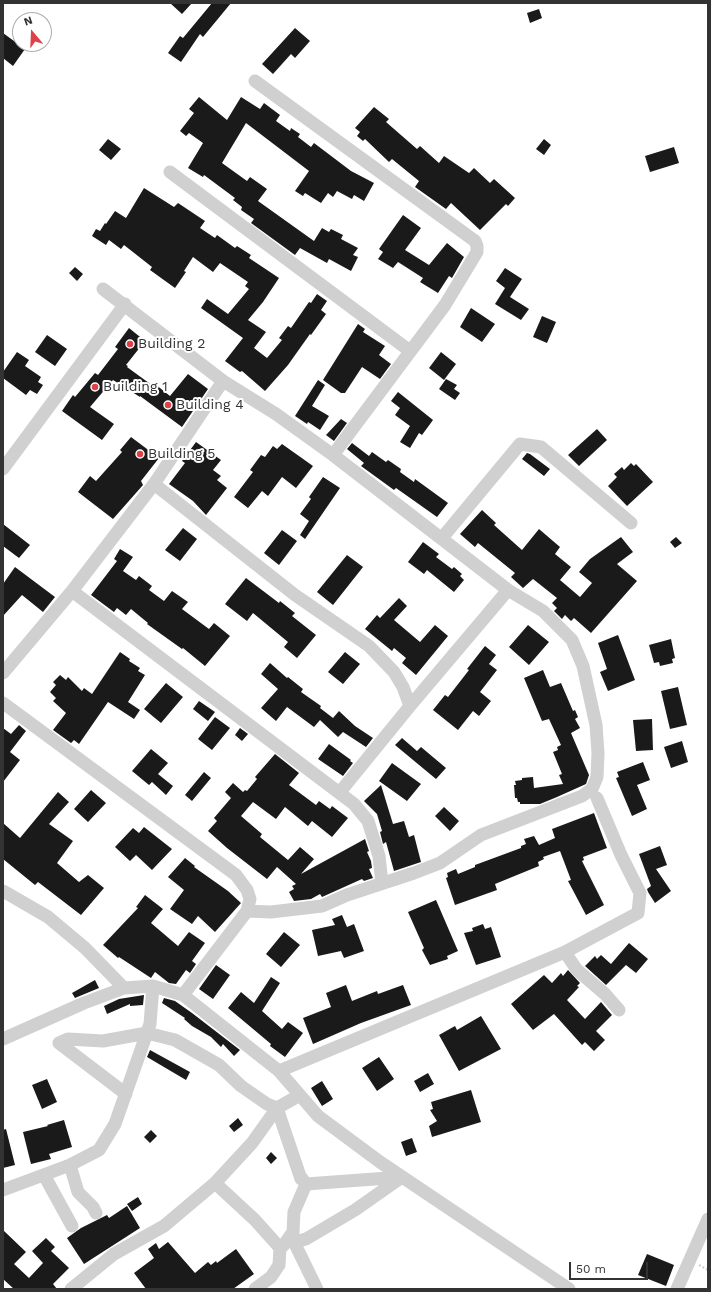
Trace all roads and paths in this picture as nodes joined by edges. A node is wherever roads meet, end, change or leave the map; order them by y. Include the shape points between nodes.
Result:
1 (255, 80) dead end
2 (170, 172) dead end
3 (103, 289) dead end
4 (125, 304) junction
5 (410, 351) junction
6 (223, 381) junction
7 (333, 455) junction
8 (3, 469) edge
9 (154, 484) junction
10 (631, 523) dead end
11 (442, 538) junction
12 (508, 590) junction
13 (72, 591) junction
14 (3, 673) edge
15 (3, 703) edge
16 (410, 706) junction
17 (340, 792) junction
18 (597, 798) dead end
19 (382, 883) junction
20 (3, 891) edge
21 (247, 910) junction
22 (565, 952) junction
23 (153, 986) junction
24 (124, 988) junction
25 (183, 995) junction
26 (619, 1010) dead end
27 (147, 1033) junction
28 (3, 1039) edge
29 (279, 1071) junction
30 (126, 1094) junction
31 (300, 1095) junction
32 (277, 1108) junction
33 (70, 1165) junction
34 (44, 1175) junction
35 (402, 1177) junction
36 (302, 1180) junction
37 (215, 1183) junction
38 (3, 1190) edge
39 (96, 1213) dead end
40 (708, 1219) edge
41 (72, 1226) dead end
42 (280, 1248) junction
43 (71, 1289) edge
44 (256, 1289) edge
45 (317, 1289) edge
46 (569, 1289) edge
47 (677, 1289) edge

1 - 5 street via 475,242 477,252 473,259 445,305
2 - 5 street
3 - 4 street
4 - 6 street
4 - 8 street
5 - 7 street
6 - 7 street via 276,414
6 - 9 street
7 - 11 street
9 - 13 street
9 - 16 street via 295,595 369,646 394,672
10 - 11 street via 541,447 520,444
11 - 12 street
12 - 16 street
12 - 19 street via 543,611 572,640 583,666 596,725 598,753 592,789 582,796 481,835 440,863
13 - 14 street
13 - 17 street
15 - 21 street via 236,875 250,899
16 - 17 street
17 - 19 street via 368,821 379,856
18 - 22 street via 640,893 638,912
19 - 21 street via 322,906 270,912
20 - 24 street via 48,917 85,948
21 - 25 street
22 - 26 street via 577,970
22 - 29 street
23 - 24 street
23 - 25 street
23 - 27 street
24 - 28 street
25 - 29 street
27 - 30 street
27 - 30 street via 103,1040 68,1039 59,1042
27 - 32 street via 175,1040 212,1061 241,1086
29 - 31 street
30 - 33 street via 115,1124 99,1150
31 - 32 street
31 - 35 street via 318,1116
32 - 36 street
32 - 37 street via 247,1149
33 - 34 street
33 - 39 street via 78,1192
34 - 38 street
34 - 41 street
35 - 36 street
35 - 45 street via 355,1210 306,1239 294,1242
35 - 46 street
36 - 42 street via 294,1212 293,1232
37 - 42 street via 256,1220
37 - 43 street via 164,1226 114,1254
40 - 47 street
42 - 44 street via 279,1265 271,1277

